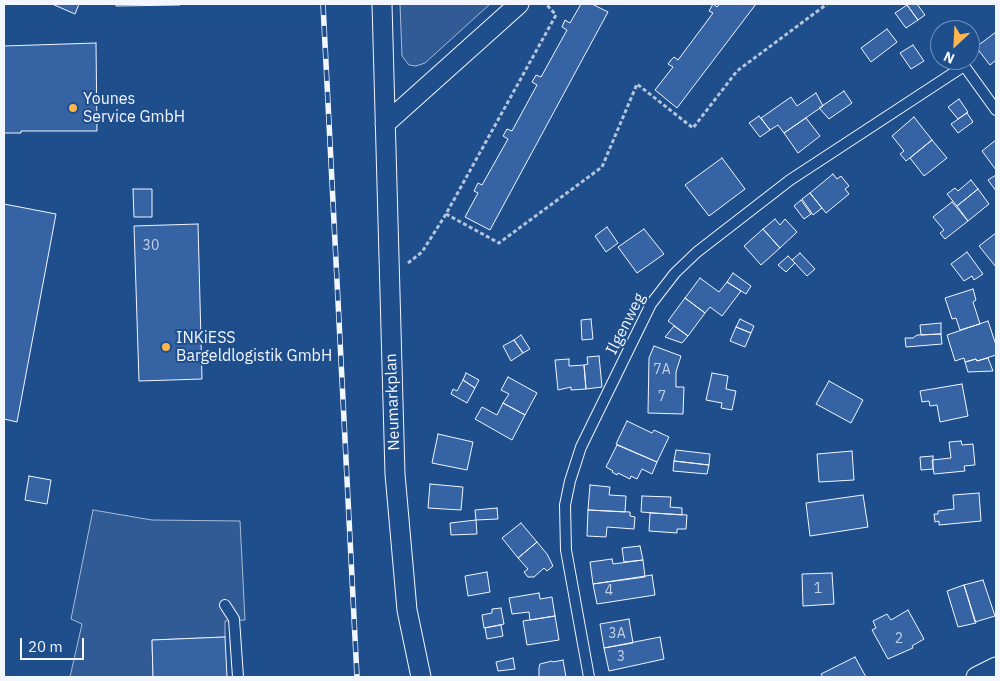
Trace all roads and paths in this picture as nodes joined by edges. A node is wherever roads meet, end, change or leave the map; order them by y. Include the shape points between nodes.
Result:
1 (382, 4) edge
2 (519, 4) edge
3 (546, 4) edge
4 (827, 4) edge
5 (952, 70) edge
6 (967, 70) edge
7 (996, 110) edge
8 (385, 124) junction
9 (446, 214) junction
10 (403, 266) dead end
11 (225, 605) dead end
12 (996, 667) edge
13 (238, 677) edge
14 (421, 677) edge
15 (589, 677) edge
16 (976, 677) edge

1 - 8 street, Neumarkplan
2 - 8 street
3 - 9 path via 556,15
4 - 9 path via 737,71 693,128 637,84 602,167 499,243
5 - 15 lane, Ilgenweg via 790,180 697,252 674,273 651,304 581,447 565,505 566,550
6 - 7 lane
8 - 14 street, Neumarkplan via 395,474 407,610
9 - 10 path via 422,252
11 - 13 lane via 234,619
12 - 16 street

